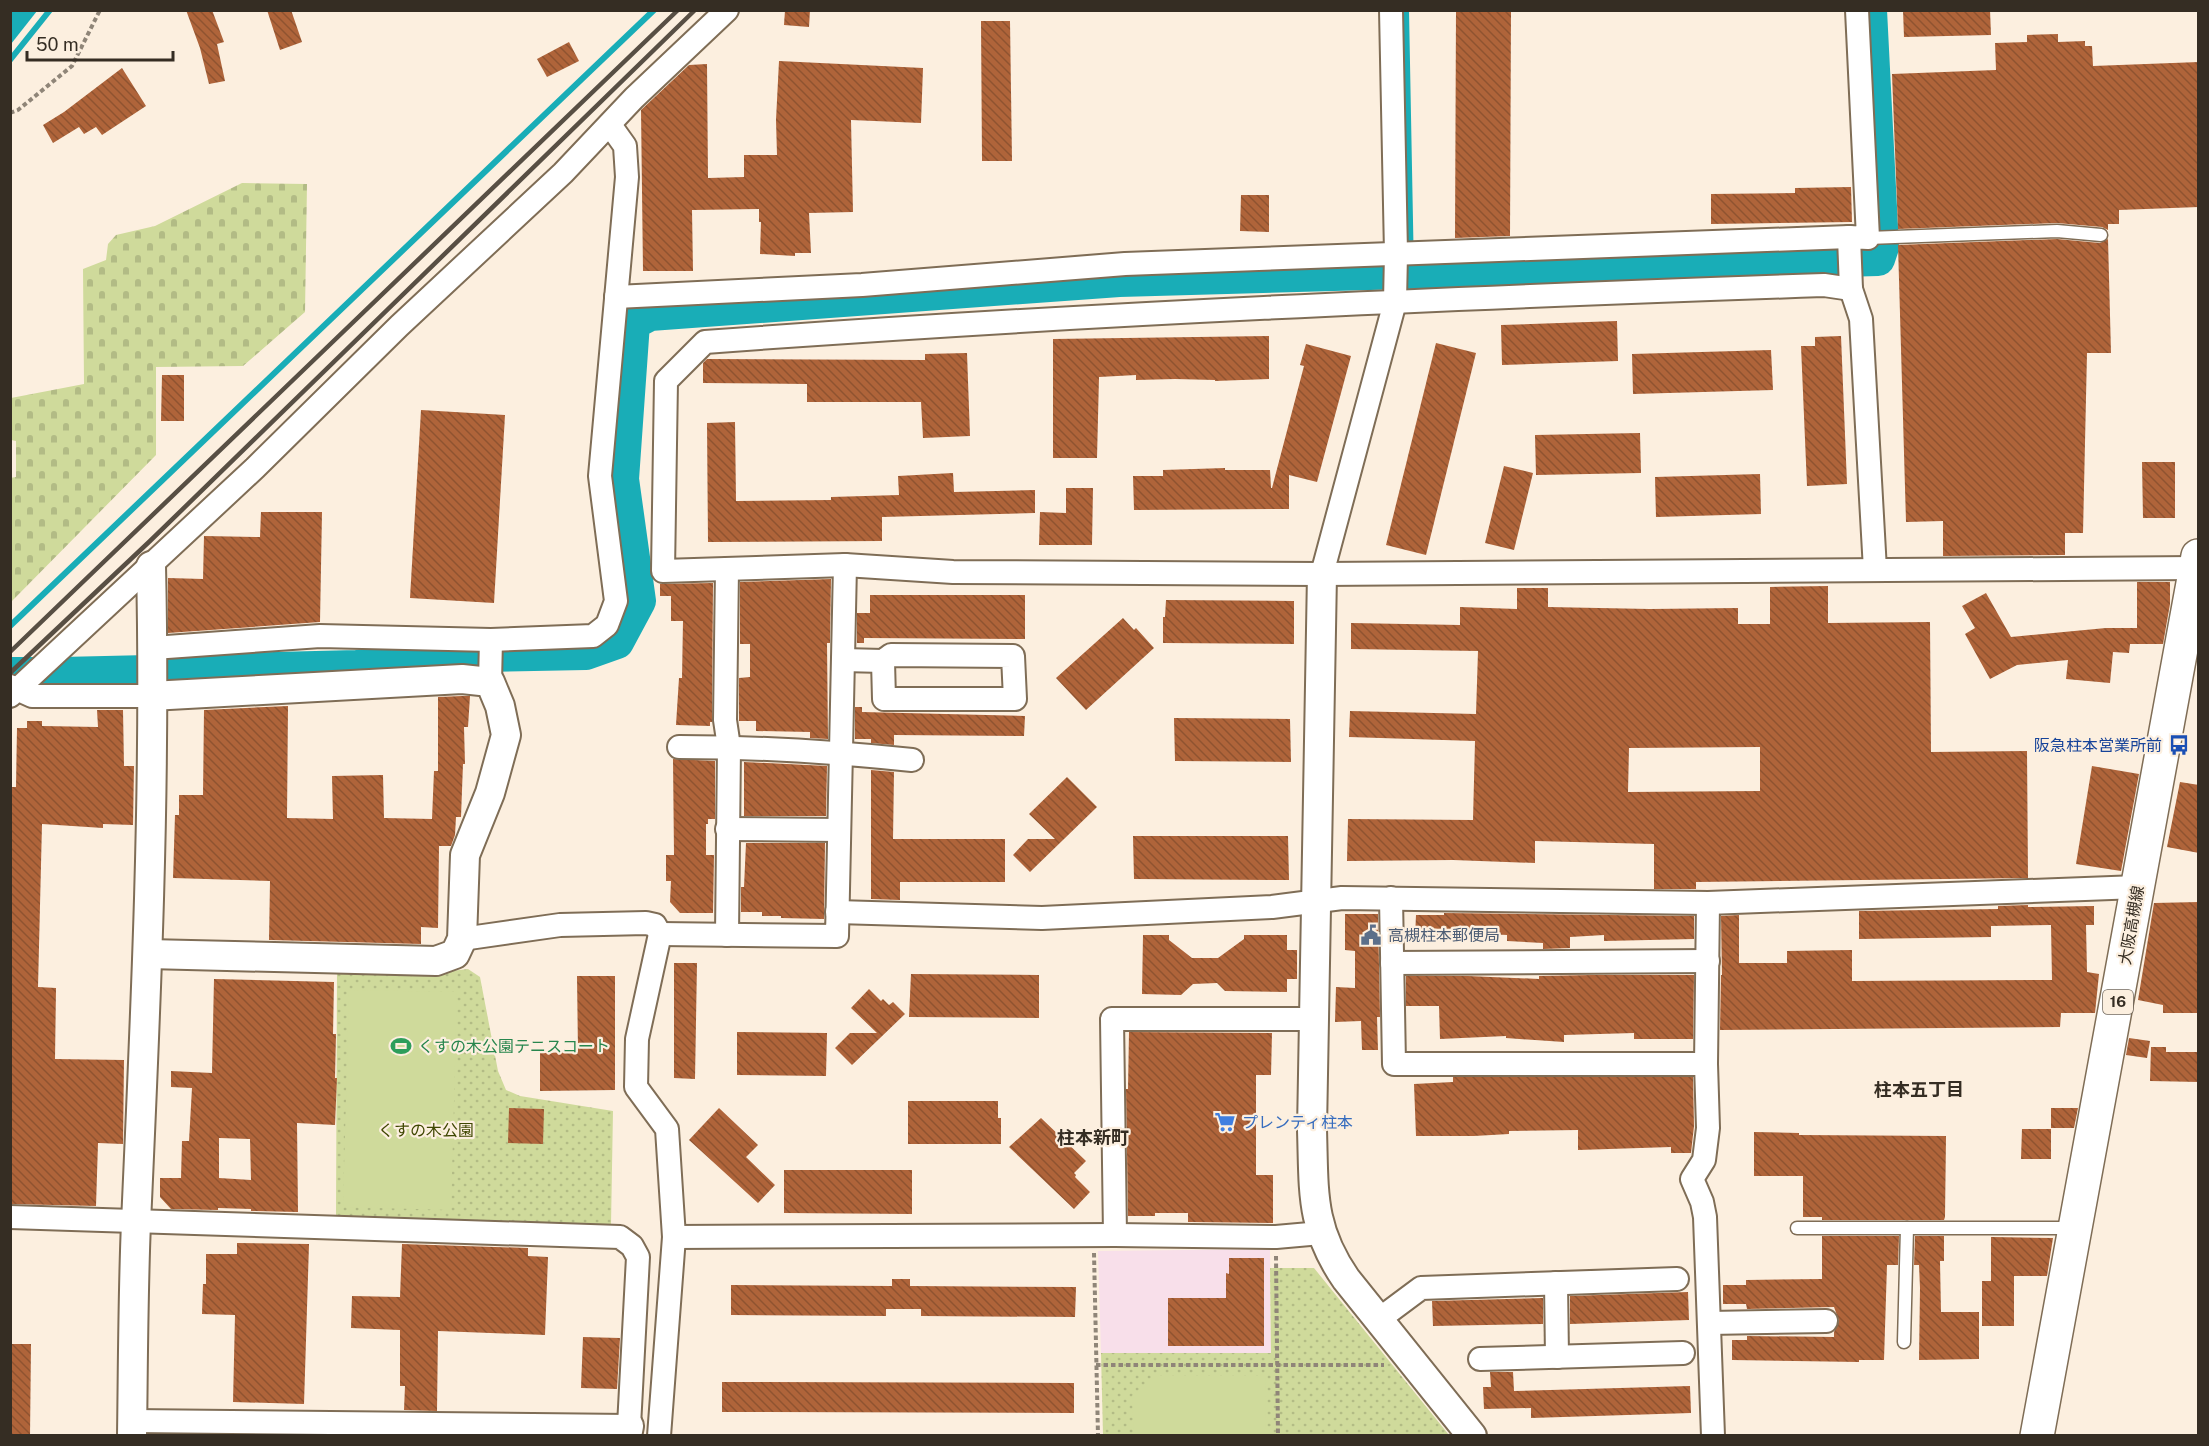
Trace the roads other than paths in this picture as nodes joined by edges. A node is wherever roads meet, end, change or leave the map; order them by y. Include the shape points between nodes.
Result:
1 (727, 10) edge
2 (1391, 10) edge
3 (1857, 10) edge
4 (610, 125) junction
5 (2101, 235) dead end
6 (1858, 238) junction
7 (1396, 253) junction
8 (1851, 289) junction
9 (616, 297) junction
10 (1395, 302) junction
11 (2198, 562) edge
12 (845, 565) junction
13 (151, 566) junction
14 (727, 569) junction
15 (1875, 570) junction
16 (1322, 574) junction
17 (2192, 627) edge
18 (491, 640) junction
19 (153, 648) junction
20 (843, 660) junction
21 (883, 661) junction
22 (490, 682) junction
23 (12, 691) edge
24 (151, 696) junction
25 (679, 747) dead end
26 (729, 747) junction
27 (841, 753) junction
28 (912, 760) dead end
29 (727, 829) junction
30 (839, 830) junction
31 (2138, 888) junction
32 (1391, 898) junction
33 (1317, 902) junction
34 (1708, 903) junction
35 (837, 912) junction
36 (660, 934) junction
37 (727, 935) junction
38 (462, 939) junction
39 (148, 954) junction
40 (1708, 962) junction
41 (1392, 963) junction
42 (1314, 1019) junction
43 (1706, 1064) junction
44 (10, 1217) edge
45 (136, 1221) junction
46 (1797, 1228) dead end
47 (1906, 1228) junction
48 (2076, 1228) junction
49 (1321, 1233) junction
50 (1104, 1235) junction
51 (674, 1237) junction
52 (1677, 1279) dead end
53 (1556, 1283) junction
54 (1378, 1320) junction
55 (1826, 1321) dead end
56 (1709, 1323) junction
57 (1904, 1342) dead end
58 (1683, 1353) dead end
59 (1557, 1357) junction
60 (1480, 1359) dead end
61 (132, 1428) edge
62 (628, 1431) edge
63 (659, 1436) edge
64 (1472, 1436) edge
65 (1713, 1436) edge
66 (2037, 1436) edge

1 - 4 street
2 - 7 street
3 - 6 street
4 - 9 street via 625,146 627,177
4 - 13 street
5 - 6 lane via 2056,231
6 - 7 street
6 - 8 street
7 - 9 street via 1125,264 862,285
7 - 10 street
8 - 10 street via 1824,285
8 - 15 street via 1861,319
9 - 18 street via 600,476 616,601 608,625 593,636
10 - 14 street via 915,326 705,342 666,381 663,571
10 - 16 street
11 - 15 street
11 - 17 main road, 大阪高槻線 / 16
12 - 14 street
12 - 16 street via 953,572
12 - 20 street
13 - 19 street
13 - 23 street
14 - 26 street via 725,720
15 - 16 street
16 - 33 street
17 - 31 main road, 大阪高槻線 / 16
18 - 19 street via 320,636
18 - 22 street
19 - 24 street
20 - 21 street
20 - 27 street
21 - 21 street via 884,699 1015,699 1013,656 891,655
22 - 24 street via 462,679
22 - 38 street via 506,735 490,794 465,855
23 - 24 street via 32,696
24 - 39 street
25 - 26 street
26 - 27 street
26 - 29 street
27 - 28 street
27 - 30 street
29 - 30 street
29 - 37 street
30 - 35 street
31 - 34 street
31 - 48 main road, 大阪高槻線 / 16
32 - 33 street
32 - 34 street
32 - 41 street
33 - 35 street via 1042,918
33 - 42 street
34 - 40 street
35 - 37 street via 837,936
36 - 37 street
36 - 38 street via 655,925 646,923 560,925
36 - 51 street via 636,1039 636,1087 667,1129
38 - 39 street via 455,954 436,961
39 - 45 street
40 - 41 street
40 - 43 street
41 - 43 street via 1394,1065
42 - 49 street via 1314,1189
42 - 50 street via 1112,1019
43 - 56 street via 1708,1128 1704,1160 1692,1179 1705,1217
44 - 45 street
45 - 61 street
45 - 62 street via 620,1237 638,1257
46 - 47 lane
47 - 48 lane
47 - 57 lane
48 - 66 main road, 大阪高槻線 / 16
49 - 50 street via 1276,1237
49 - 54 street via 1336,1265
50 - 51 street
51 - 63 street
52 - 53 street
53 - 54 street via 1421,1288
53 - 59 street
54 - 64 street
55 - 56 street
56 - 65 street
58 - 59 street
59 - 60 street
61 - 62 street

